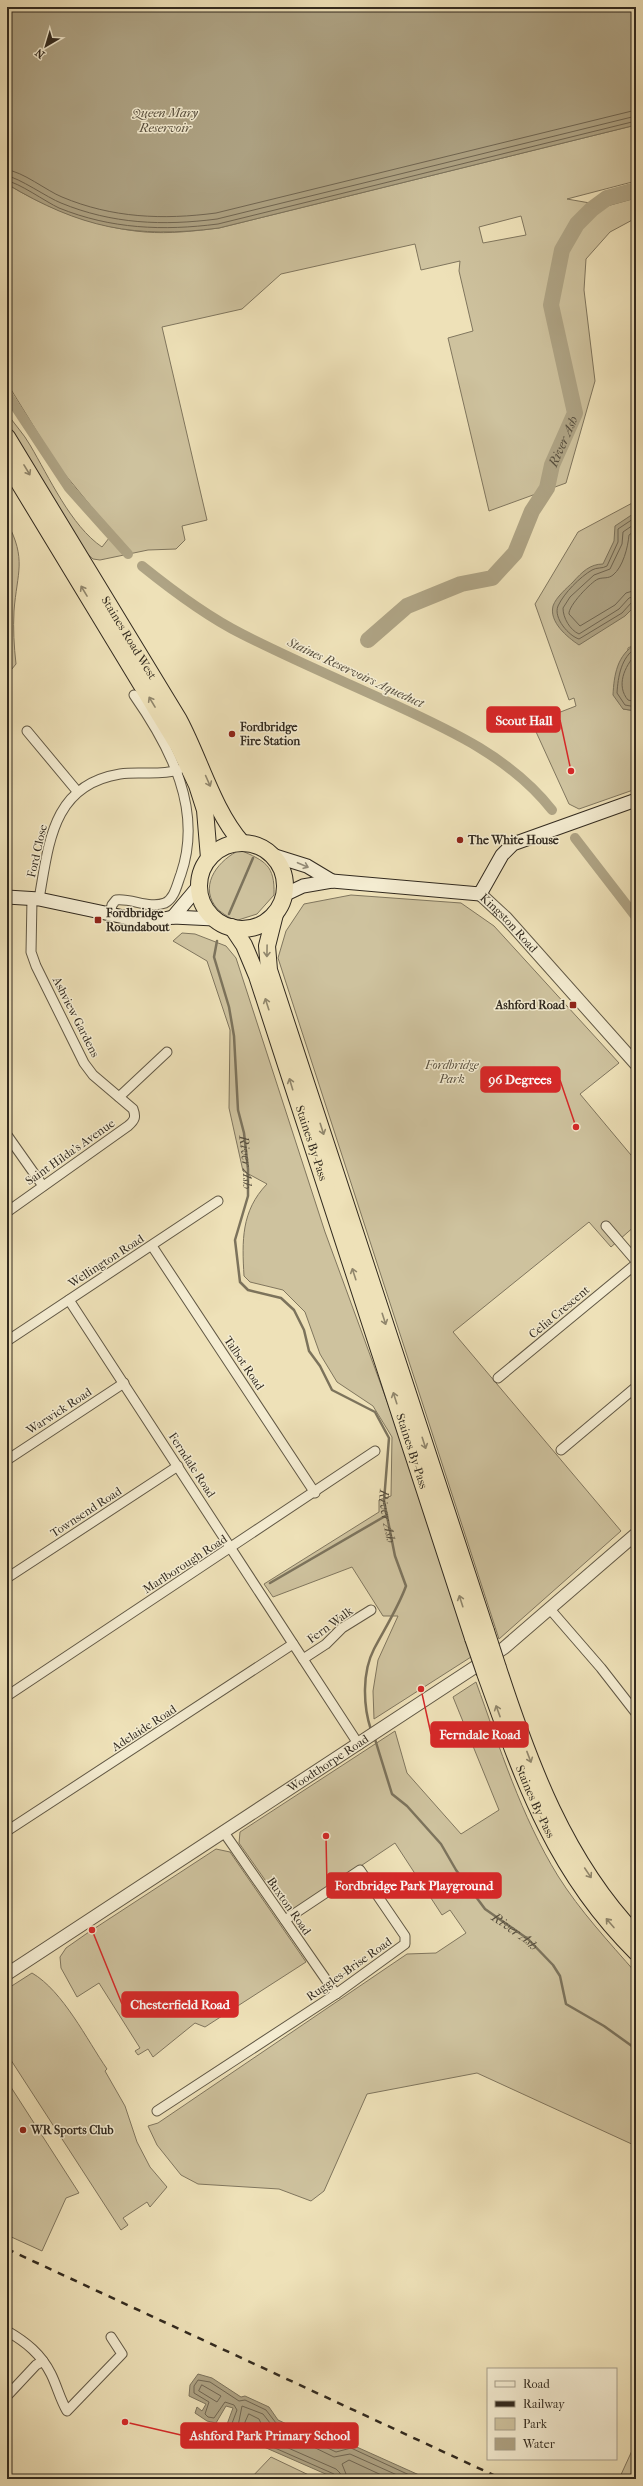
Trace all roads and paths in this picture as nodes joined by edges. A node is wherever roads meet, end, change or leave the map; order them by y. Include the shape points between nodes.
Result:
1 (7, 437) edge
2 (7, 463) edge
3 (134, 696) dead end
4 (27, 731) dead end
5 (178, 770) junction
6 (77, 791) junction
7 (636, 800) edge
8 (242, 843) junction
9 (272, 855) junction
10 (209, 858) junction
11 (332, 881) junction
12 (199, 886) junction
13 (480, 894) junction
14 (284, 895) junction
15 (7, 897) edge
16 (36, 898) junction
17 (110, 914) junction
18 (275, 914) junction
19 (173, 917) junction
20 (214, 919) junction
21 (232, 927) junction
22 (167, 1052) dead end
23 (636, 1064) edge
24 (119, 1097) junction
25 (128, 1126) joint
26 (7, 1135) edge
27 (43, 1186) junction
28 (218, 1201) dead end
29 (7, 1212) edge
30 (606, 1226) dead end
31 (152, 1246) junction
32 (636, 1261) edge
33 (636, 1264) edge
34 (69, 1300) junction
35 (7, 1341) edge
36 (498, 1378) dead end
37 (124, 1383) junction
38 (636, 1387) edge
39 (561, 1450) dead end
40 (375, 1451) dead end
41 (7, 1460) edge
42 (178, 1466) junction
43 (315, 1493) junction
44 (636, 1534) edge
45 (231, 1548) junction
46 (7, 1578) edge
47 (549, 1608) junction
48 (372, 1610) dead end
49 (480, 1635) junction
50 (293, 1644) junction
51 (303, 1659) junction
52 (492, 1670) junction
53 (7, 1696) edge
54 (636, 1713) edge
55 (368, 1739) junction
56 (7, 1831) edge
57 (223, 1831) junction
58 (285, 1920) junction
59 (636, 1935) edge
60 (636, 1952) edge
61 (7, 1974) edge
62 (336, 1994) junction
63 (157, 2111) dead end
64 (7, 2331) edge
65 (111, 2337) dead end
66 (43, 2361) junction
67 (7, 2396) edge

1 -> 8 highway, Staines Road West via 176,716 192,745 227,826
10 -> 2 highway, Staines Road West via 205,810 178,745
3 - 5 street via 156,729
4 - 6 street
5 - 6 street, Ford Close via 164,774 121,774 97,781
5 - 17 street via 188,811 188,853 174,895 166,902 156,905 116,900 112,904
6 - 16 street, Ford Close via 59,814 49,841
7 - 13 main road via 513,844 502,855
8 - 9 highway via 260,847
8 - 10 highway via 225,846
9 -> 11 main road, Kingston Road via 307,866
9 - 14 highway via 282,870 285,881
10 - 12 highway via 200,876
11 - 13 main road, Kingston Road
11 - 14 main road, Kingston Road via 304,886
12 - 19 main road
12 - 20 highway via 205,907
13 - 23 street, Kingston Road via 506,918
14 - 18 highway
15 - 16 main road
16 - 17 main road
16 - 24 street, Ashview Gardens via 31,952 36,966 84,1063 93,1075
17 - 19 main road via 155,921
18 - 21 highway via 265,922 250,928
18 -> 49 highway, Staines By-Pass via 267,946 269,970
19 - 20 main road
20 - 21 highway
49 -> 21 highway, Staines By-Pass via 258,976 247,950
22 - 24 street
24 - 25 street, Ashview Gardens via 133,1108 136,1115
25 - 27 street, Saint Hilda's Avenue
26 - 27 street
27 - 29 street, Saint Hilda's Avenue
28 - 31 street, Wellington Road
30 - 32 street
31 - 34 street, Wellington Road
31 - 43 street, Talbot Road
33 - 36 street, Celia Crescent
34 - 35 street, Wellington Road
34 - 37 street, Ferndale Road
37 - 41 street, Warwick Road
37 - 42 street, Ferndale Road
38 - 39 street
40 - 43 street, Marlborough Road
42 - 45 street, Ferndale Road
42 - 46 street, Townsend Road
43 - 45 street, Marlborough Road
44 - 47 street, Woodthorpe Road
45 - 50 street, Ferndale Road
45 - 53 street, Marlborough Road
47 - 54 street
47 - 55 street, Woodthorpe Road via 504,1648
48 - 51 street, Fern Walk via 342,1628 326,1644
49 - 52 highway, Staines By-Pass, bridge
50 - 51 street, Ferndale Road
50 - 56 street, Adelaide Road
51 - 55 street, Ferndale Road
52 -> 59 highway, Staines By-Pass via 559,1825 588,1873
60 -> 52 highway, Staines By-Pass via 600,1912 555,1846 531,1799
55 - 57 street, Woodthorpe Road
57 - 58 street, Buxton Road
57 - 61 street, Woodthorpe Road
58 - 62 street, Buxton Road
58 - 62 street, Ruggles-Brise Road via 360,1870 405,1936 405,1944
62 - 63 street, Ruggles-Brise Road
64 - 66 street via 25,2342
65 - 66 street via 122,2354 67,2411 52,2375
66 - 67 street via 36,2365

